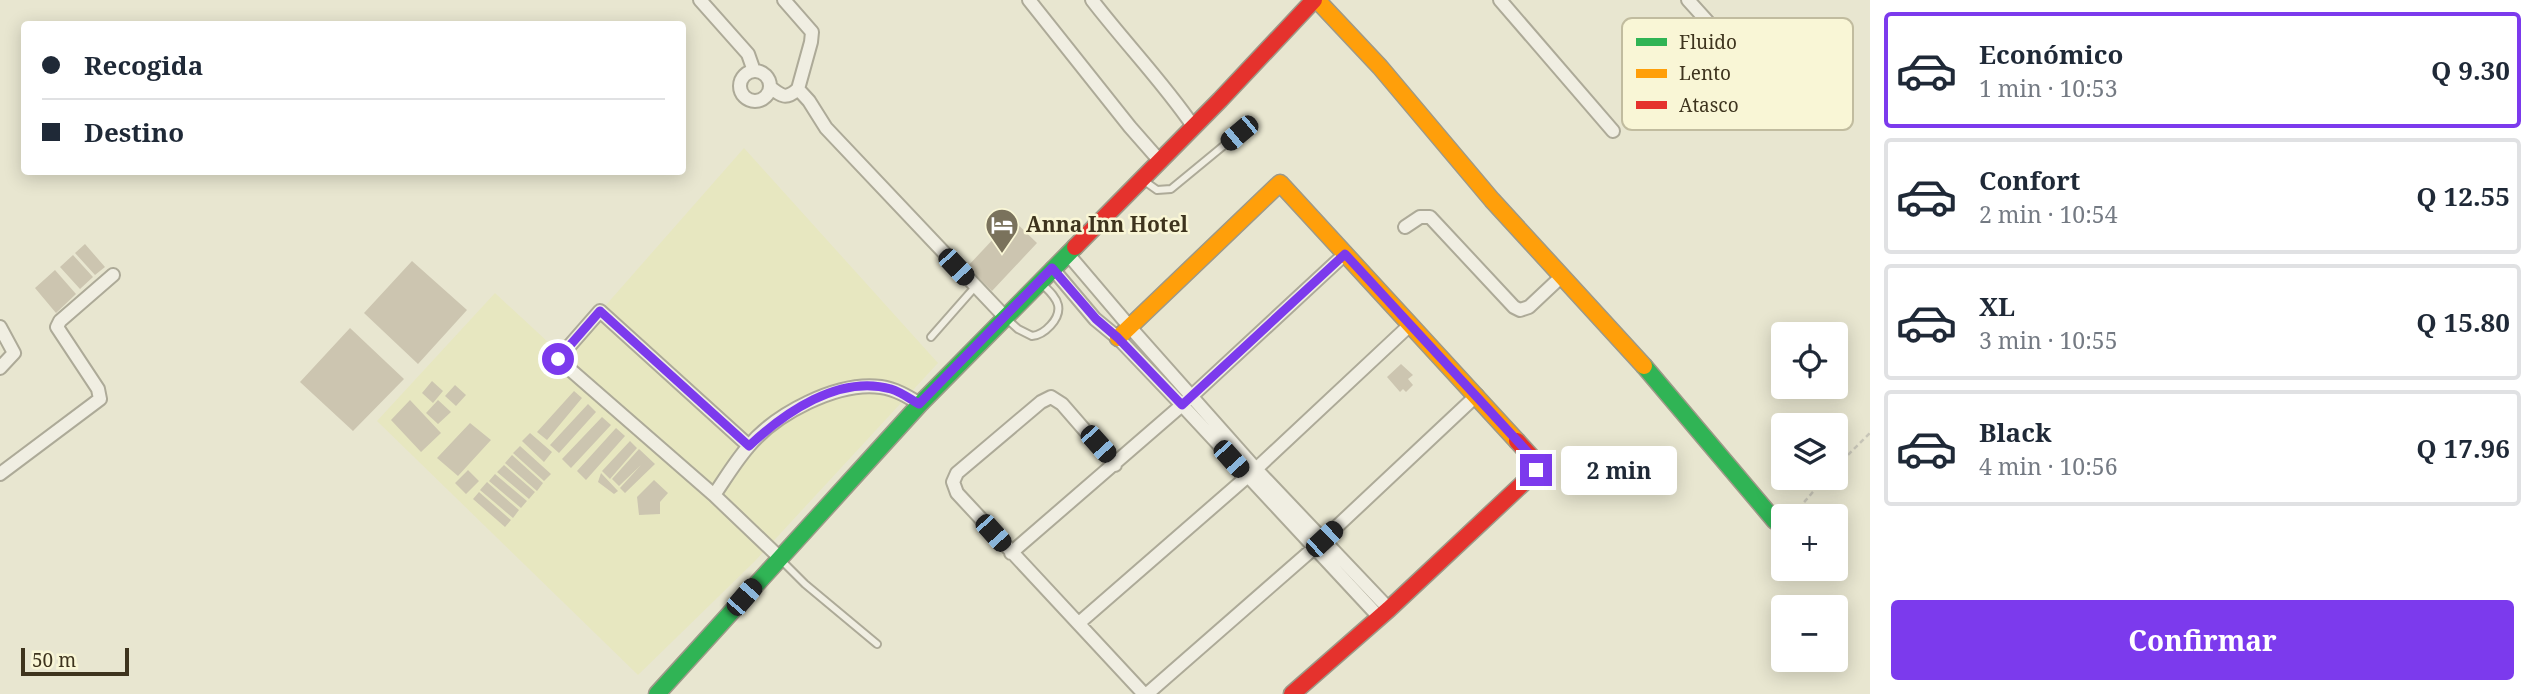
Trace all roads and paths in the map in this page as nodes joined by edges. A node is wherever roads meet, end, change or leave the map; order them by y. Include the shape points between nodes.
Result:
1 (700, 0) edge
2 (784, 0) edge
3 (1029, 0) edge
4 (1092, 0) edge
5 (1316, 0) edge
6 (1500, 0) edge
7 (1688, 0) edge
8 (1704, 18) edge
9 (754, 71) junction
10 (770, 87) junction
11 (798, 89) junction
12 (1193, 127) junction
13 (1613, 131) dead end
14 (1239, 133) dead end
15 (1159, 160) junction
16 (1142, 179) junction
17 (1405, 227) dead end
18 (1067, 253) junction
19 (1345, 254) junction
20 (1052, 268) junction
21 (113, 275) dead end
22 (1562, 276) junction
23 (1039, 281) junction
24 (1094, 284) junction
25 (975, 287) junction
26 (1079, 298) junction
27 (1004, 316) junction
28 (1411, 324) junction
29 (0, 327) edge
30 (1124, 332) junction
31 (931, 337) dead end
32 (0, 368) edge
33 (1477, 395) junction
34 (1187, 401) junction
35 (919, 404) junction
36 (1870, 433) edge
37 (749, 446) junction
38 (1848, 455) edge
39 (1115, 465) junction
40 (1252, 473) junction
41 (0, 474) edge
42 (1814, 490) edge
43 (714, 495) junction
44 (1801, 504) edge
45 (1771, 516) edge
46 (1319, 544) junction
47 (1011, 553) junction
48 (779, 558) junction
49 (1384, 613) junction
50 (1079, 623) junction
51 (877, 645) dead end
52 (657, 694) edge
53 (1145, 694) edge
54 (1292, 694) edge

1 - 9 street via 748,54
2 - 11 street via 812,32
3 - 15 street
4 - 12 street
5 - 12 street
5 - 22 street
6 - 13 street
7 - 8 street
9 - 10 street via 767,77
9 - 10 street via 742,78 744,96 758,101
10 - 11 street via 786,97
11 - 25 street via 826,128
12 - 15 street
14 - 16 lane via 1171,189 1157,190
15 - 16 street
16 - 18 street
17 - 22 street via 1420,217 1430,217 1520,310
18 - 20 street
18 - 24 street
19 - 28 street
19 - 30 street via 1280,183
19 - 34 street
20 - 23 street
20 - 26 street
21 - 41 street via 57,327 98,388 100,399
22 - 45 street via 1673,398
23 - 27 street
23 - 27 lane via 1058,305 1052,324 1032,336
24 - 26 street
24 - 30 street
25 - 27 street
25 - 31 lane
26 - 30 street via 1096,319
27 - 35 street
28 - 33 street
28 - 40 street
29 - 32 street via 14,353
30 - 34 street
33 - 46 street
33 - 49 street via 1535,460 1537,468
34 - 39 street
34 - 40 street
35 - 37 street via 891,389 848,388 796,409
35 - 48 street
36 - 38 path
37 - 43 street
37 - 43 street via 600,311 558,359
39 - 47 street
39 - 47 street via 1051,397 957,473 953,482 957,493
40 - 46 street
40 - 50 street
42 - 44 path
43 - 48 street
46 - 49 street
46 - 53 street
47 - 50 street
48 - 51 lane
48 - 52 street
49 - 54 street
50 - 53 street

